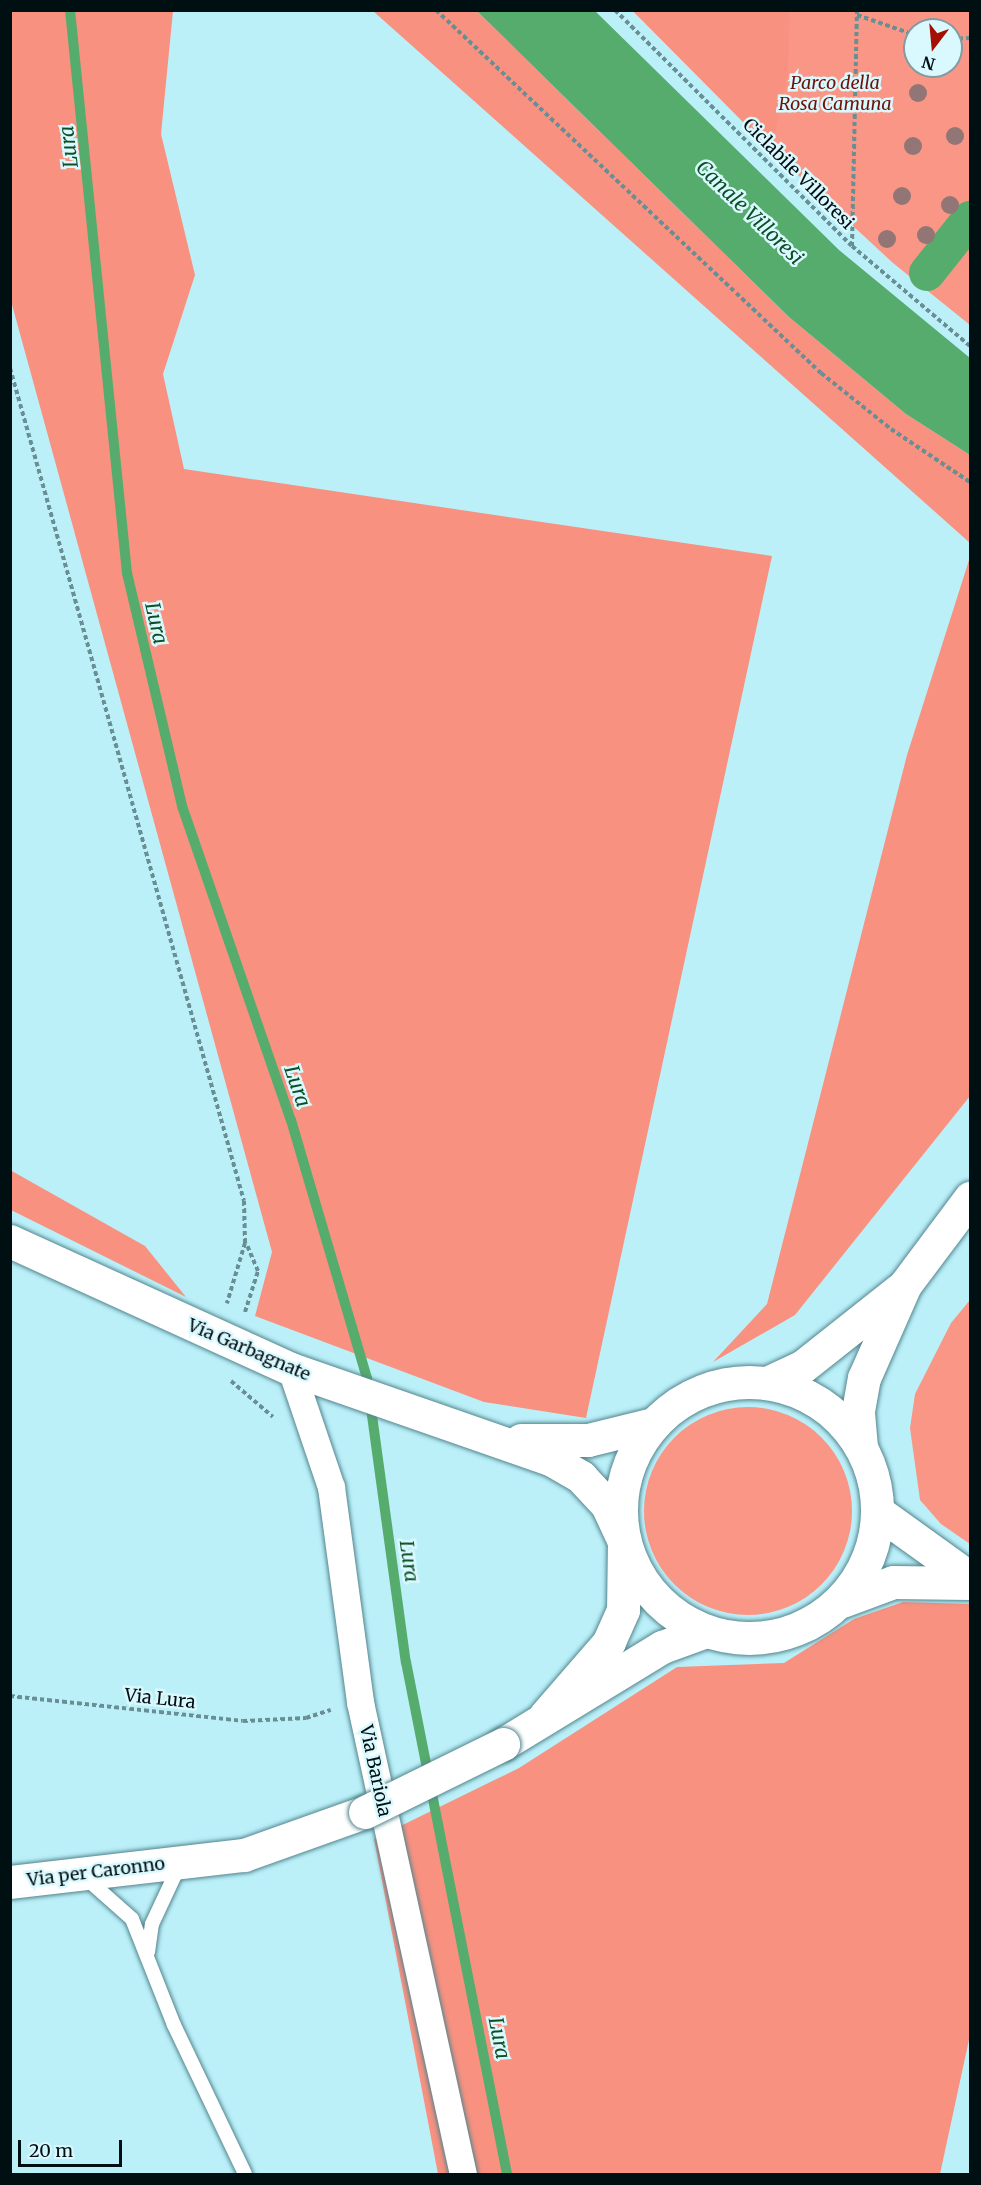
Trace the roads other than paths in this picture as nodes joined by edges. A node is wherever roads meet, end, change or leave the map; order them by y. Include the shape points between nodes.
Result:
1 (970, 1198) edge
2 (10, 1241) edge
3 (905, 1285) junction
4 (291, 1369) junction
5 (767, 1383) junction
6 (653, 1424) junction
7 (495, 1439) junction
8 (861, 1447) junction
9 (878, 1512) junction
10 (624, 1541) junction
11 (970, 1578) edge
12 (970, 1583) edge
13 (840, 1602) junction
14 (706, 1631) junction
15 (545, 1716) junction
16 (182, 1861) junction
17 (78, 1874) junction
18 (10, 1882) edge
19 (148, 1957) junction
20 (246, 2175) edge
21 (463, 2175) edge

1 - 3 main road
2 - 4 main road, Via Garbagnate
3 - 5 main road via 802,1367
3 - 8 main road via 864,1378 858,1411
4 - 7 main road, Via Garbagnate via 417,1417
4 - 21 street, Via Bariola via 331,1487 360,1702
5 - 6 main road via 725,1384 695,1395
5 - 8 main road via 804,1394 829,1410
6 - 7 main road, Via Garbagnate via 588,1440
6 - 10 main road via 624,1479
7 - 10 main road, Via Garbagnate via 581,1477 607,1505
8 - 9 main road via 874,1478
9 - 11 main road
9 - 13 main road via 873,1545
10 - 14 main road, Via Garbagnate via 654,1596
10 - 15 main road via 623,1610 609,1642
12 - 13 main road via 893,1582
13 - 14 main road via 811,1623 777,1636 741,1638
14 - 15 main road via 662,1647
15 - 16 main road, Via per Caronno, bridge via 503,1744 365,1812 244,1855
16 - 17 main road, Via per Caronno
16 - 19 lane via 152,1924
17 - 18 main road, Via per Caronno
17 - 19 lane via 119,1902
19 - 20 lane

